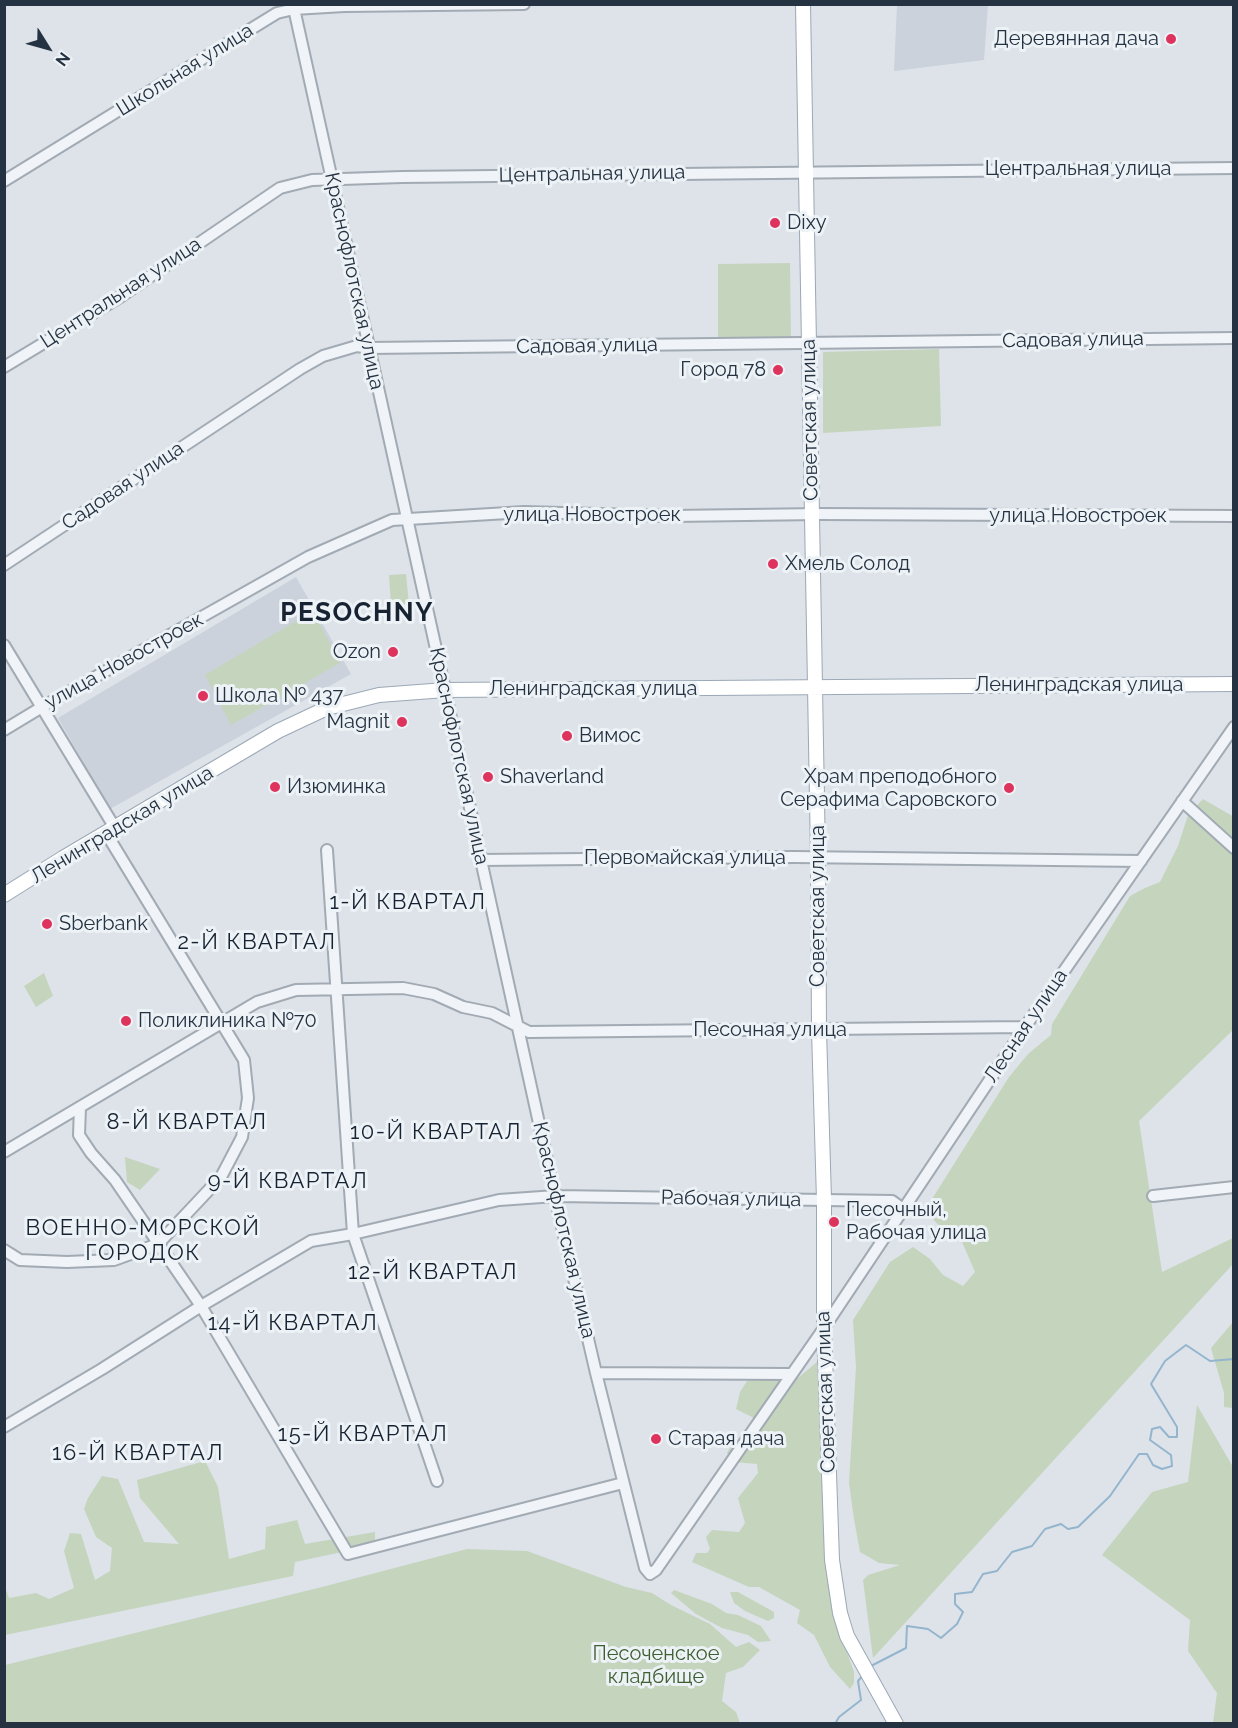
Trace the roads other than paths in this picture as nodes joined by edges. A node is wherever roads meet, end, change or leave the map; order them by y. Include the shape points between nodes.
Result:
1 (524, 4) edge
2 (803, 4) edge
3 (293, 7) edge
4 (1233, 168) edge
5 (806, 172) junction
6 (331, 178) junction
7 (4, 180) edge
8 (1233, 338) edge
9 (808, 344) junction
10 (369, 348) junction
11 (4, 367) edge
12 (812, 514) junction
13 (1233, 516) edge
14 (406, 520) junction
15 (4, 565) edge
16 (4, 645) edge
17 (1233, 684) edge
18 (815, 687) junction
19 (445, 690) junction
20 (42, 707) junction
21 (1233, 727) edge
22 (4, 730) edge
23 (1182, 801) junction
24 (110, 831) junction
25 (1233, 848) edge
26 (327, 850) dead end
27 (818, 857) junction
28 (481, 860) junction
29 (1141, 861) junction
30 (4, 895) edge
31 (335, 988) junction
32 (223, 1023) junction
33 (518, 1024) junction
34 (1024, 1027) junction
35 (819, 1030) junction
36 (80, 1107) junction
37 (4, 1152) edge
38 (1233, 1187) edge
39 (556, 1196) junction
40 (1153, 1196) dead end
41 (824, 1200) junction
42 (903, 1209) junction
43 (353, 1234) junction
44 (158, 1245) junction
45 (4, 1250) edge
46 (201, 1306) junction
47 (824, 1328) junction
48 (596, 1373) junction
49 (791, 1374) junction
50 (4, 1427) edge
51 (437, 1481) dead end
52 (623, 1483) junction
53 (650, 1574) joint
54 (893, 1718) edge

1 - 3 street, Школьная улица
2 - 5 main road, Советская улица
3 - 6 street, Краснофлотская улица
3 - 7 street, Школьная улица via 277,13
4 - 5 street, Центральная улица
5 - 6 street, Центральная улица
5 - 9 main road, Советская улица
6 - 10 street, Краснофлотская улица
6 - 11 street, Центральная улица via 280,188 120,297
8 - 9 street, Садовая улица
9 - 10 street, Садовая улица
9 - 12 main road, Советская улица
10 - 14 street, Краснофлотская улица
10 - 15 street, Садовая улица via 357,346 323,356 300,369
12 - 13 street, улица Новостроек
12 - 14 street, улица Новостроек via 524,512
12 - 18 main road, Советская улица
14 - 19 street, Краснофлотская улица
14 - 20 street, улица Новостроек via 392,520 308,557
16 - 20 street
17 - 18 main road, Ленинградская улица
18 - 19 main road, Ленинградская улица
18 - 27 main road, Советская улица
19 - 24 main road, Ленинградская улица via 360,699 306,717
19 - 28 street, Краснофлотская улица
20 - 22 street, улица Новостроек
20 - 24 street
21 - 23 street, Лесная улица
23 - 25 street
23 - 29 street, Лесная улица
24 - 30 main road, Ленинградская улица
24 - 32 street
26 - 31 street
27 - 28 street, Первомайская улица
27 - 29 street, Первомайская улица
27 - 35 main road, Советская улица
28 - 33 street, Краснофлотская улица
29 - 34 street, Лесная улица
31 - 32 street, Песочная улица via 296,990 257,1002
31 - 33 street, Песочная улица via 403,988 434,994
31 - 43 street
32 - 36 street, Песочная улица
32 - 44 street via 244,1060 248,1098 242,1137 220,1177
33 - 35 street, Песочная улица via 529,1032
33 - 39 street, Краснофлотская улица
34 - 35 street, Песочная улица
34 - 42 street, Лесная улица
35 - 41 main road, Советская улица
36 - 37 street, Песочная улица
36 - 44 street via 79,1135
38 - 40 street
39 - 41 street, Рабочая улица
39 - 43 street, Рабочая улица via 499,1200
39 - 48 street, Краснофлотская улица
41 - 42 street, Рабочая улица via 892,1201
41 - 47 main road, Советская улица
42 - 47 street, Лесная улица
43 - 46 street, Рабочая улица via 311,1241
43 - 51 street
44 - 45 street via 114,1260 67,1262 20,1260
44 - 46 street
46 - 50 street, Рабочая улица
46 - 52 street via 348,1554
47 - 49 street, Лесная улица
47 - 54 main road, Советская улица via 832,1560 840,1613 847,1636
48 - 49 street
48 - 52 street, Краснофлотская улица
49 - 53 street, Лесная улица
52 - 53 street, Краснофлотская улица via 645,1568

